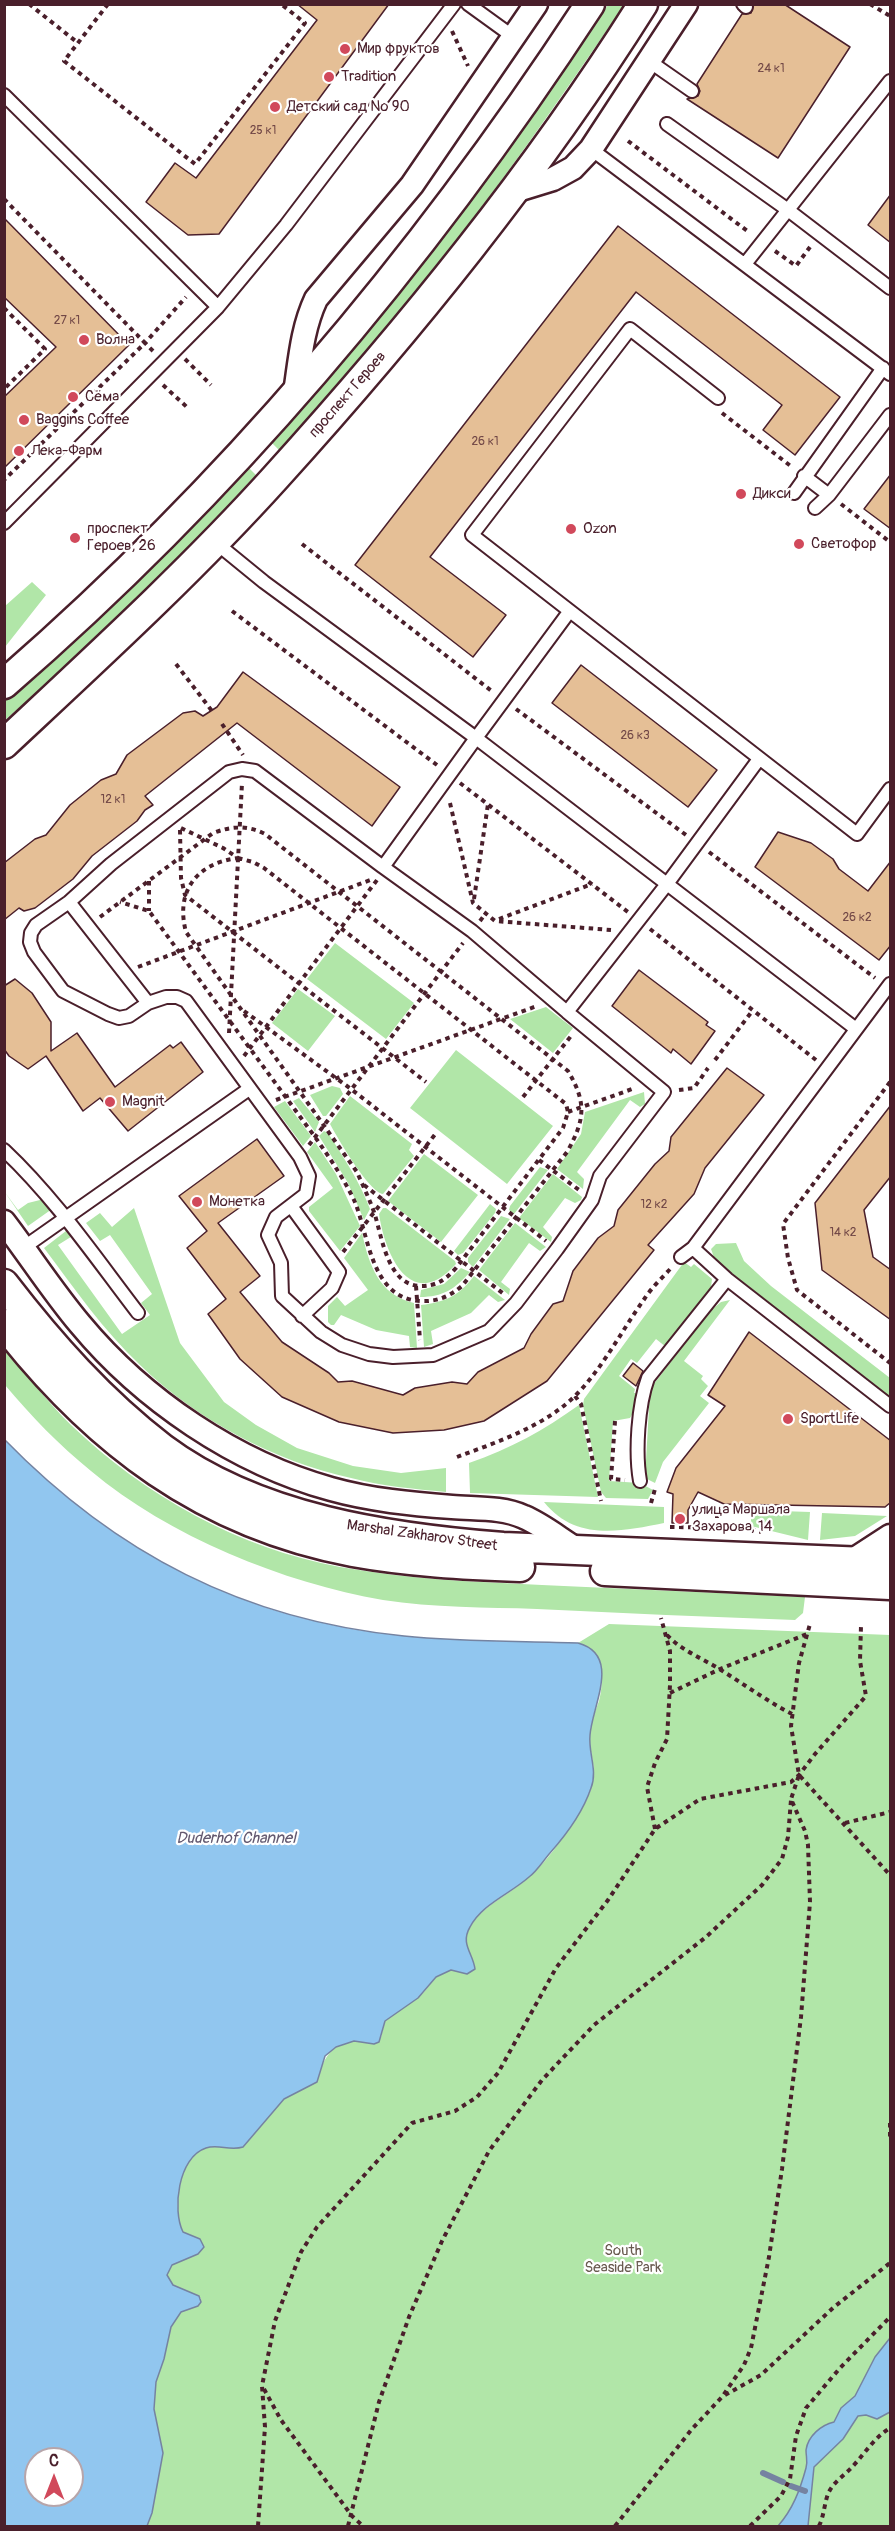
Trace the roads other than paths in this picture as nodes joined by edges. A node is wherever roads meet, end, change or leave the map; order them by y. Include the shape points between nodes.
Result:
1 (454, 4) edge
2 (468, 4) edge
3 (536, 4) edge
4 (590, 4) edge
5 (643, 4) edge
6 (686, 4) edge
7 (515, 38) junction
8 (649, 61) junction
9 (891, 81) edge
10 (692, 91) dead end
11 (4, 95) edge
12 (667, 124) dead end
13 (591, 149) junction
14 (514, 191) junction
15 (788, 210) junction
16 (745, 264) junction
17 (891, 288) edge
18 (218, 307) junction
19 (887, 371) edge
20 (295, 393) junction
21 (718, 398) road end
22 (891, 415) edge
23 (804, 476) junction
24 (794, 493) dead end
25 (829, 495) junction
26 (815, 508) dead end
27 (4, 523) edge
28 (214, 542) junction
29 (569, 612) junction
30 (4, 684) edge
31 (476, 738) junction
32 (4, 744) edge
33 (759, 759) junction
34 (891, 789) edge
35 (383, 867) junction
36 (667, 884) junction
37 (69, 902) junction
38 (889, 986) edge
39 (148, 1003) junction
40 (567, 1012) junction
41 (856, 1029) junction
42 (249, 1089) junction
43 (4, 1150) edge
44 (291, 1206) junction
45 (66, 1218) junction
46 (4, 1222) edge
47 (23, 1248) junction
48 (693, 1248) junction
49 (681, 1257) road end
50 (727, 1279) junction
51 (4, 1284) edge
52 (138, 1313) dead end
53 (302, 1316) junction
54 (4, 1324) edge
55 (891, 1406) edge
56 (640, 1481) dead end
57 (891, 1536) edge
58 (578, 1551) junction
59 (850, 1562) junction
60 (891, 1563) edge
61 (891, 1585) edge

1 - 18 lane via 286,225
2 - 7 lane
3 - 7 street
4 - 20 street via 488,154 407,261
5 - 14 street, проспект Героев
6 - 8 street
7 - 20 street via 412,184 316,299 307,318
8 - 10 lane
8 - 13 street
9 - 15 lane
11 - 18 lane
12 - 15 lane
13 - 14 street via 573,168 553,179
13 - 16 lane
14 - 28 street, проспект Героев via 390,347
15 - 16 lane
15 - 17 lane
16 - 19 lane
18 - 27 lane
19 - 23 lane
20 - 30 street via 175,522
21 - 29 lane via 630,329 472,535
22 - 25 lane
23 - 24 lane
23 - 25 lane
25 - 26 lane
28 - 31 lane
28 - 32 street, проспект Героев
29 - 31 lane
29 - 33 lane
31 - 35 lane
31 - 36 lane
33 - 34 lane via 857,834
33 - 36 lane
35 - 37 lane via 255,771 242,769 229,772
35 - 40 lane via 472,931
36 - 40 lane
36 - 41 lane
37 - 39 lane
37 - 39 lane via 36,926 30,942 63,991 119,1018
38 - 41 lane
39 - 42 lane via 166,996 186,1001
40 - 53 lane via 664,1092 600,1176 592,1200 516,1303 489,1331 422,1356 393,1357 360,1351 342,1345
41 - 48 lane
42 - 44 lane via 300,1157 309,1176 306,1194
42 - 45 lane
43 - 45 lane
44 - 53 lane via 276,1217 268,1235 281,1263 282,1296
44 - 53 lane via 339,1272 332,1288
45 - 47 lane
45 - 52 lane
46 - 47 street
47 - 58 street via 81,1325 126,1372 166,1405 267,1466 331,1489 394,1502 498,1510 524,1517
48 - 49 lane
48 - 50 lane
50 - 55 lane
50 - 56 lane via 648,1378 641,1412
51 - 58 street, Marshal Zakharov Street via 54,1346 106,1401 164,1449 220,1482 290,1511 357,1529 451,1543
54 - 61 street, Marshal Zakharov Street via 87,1418 150,1469 208,1504 282,1534 353,1552 450,1564
57 - 59 street
58 - 59 street, Marshal Zakharov Street
59 - 60 street, Marshal Zakharov Street

